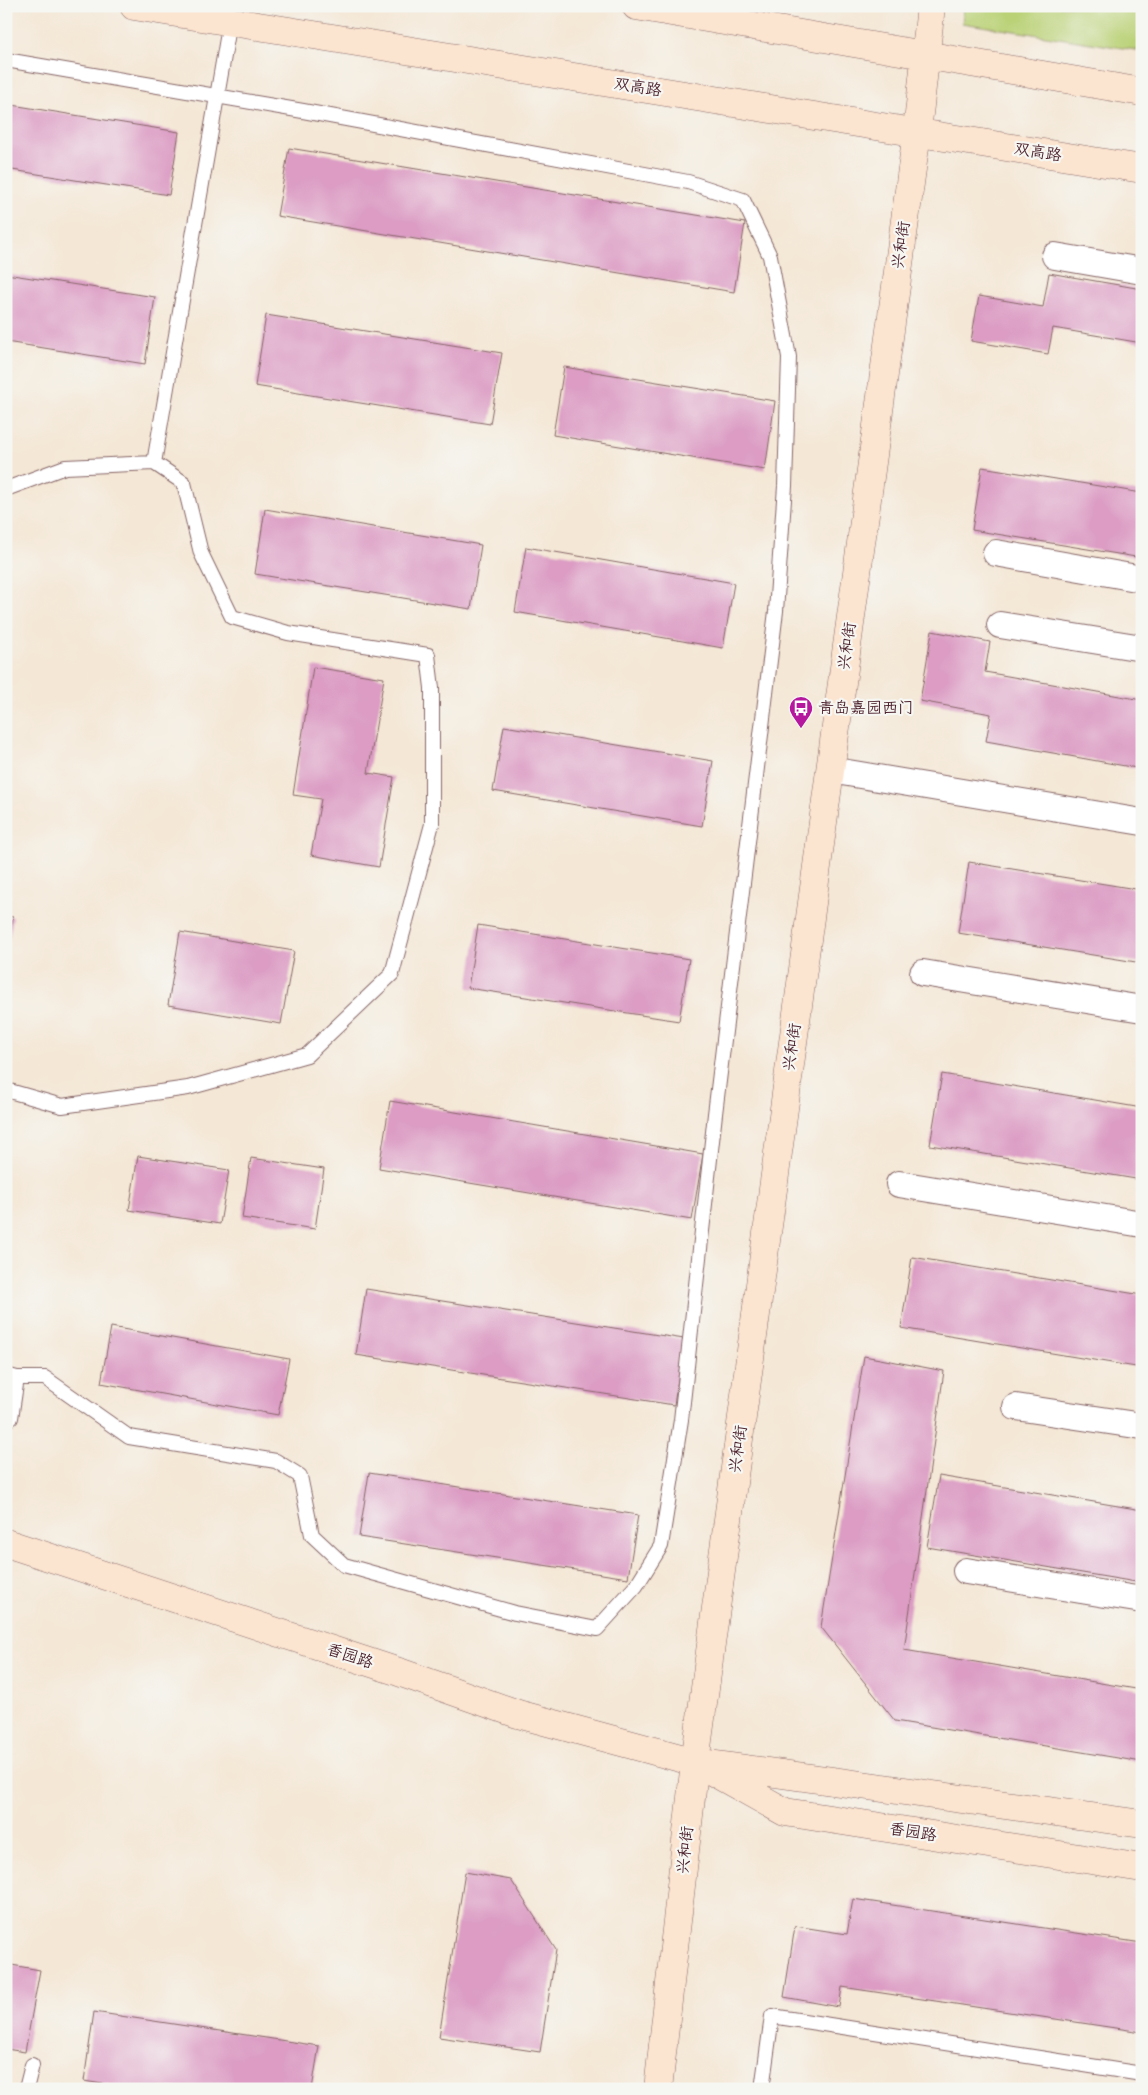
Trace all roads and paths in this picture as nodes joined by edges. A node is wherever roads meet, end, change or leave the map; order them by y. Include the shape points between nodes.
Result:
1 (134, 6) edge
2 (636, 6) edge
3 (931, 6) edge
4 (230, 21) junction
5 (925, 56) junction
6 (6, 60) edge
7 (1142, 92) edge
8 (217, 98) junction
9 (917, 132) junction
10 (1142, 169) edge
11 (1055, 256) dead end
12 (1142, 271) edge
13 (154, 463) junction
14 (6, 489) edge
15 (996, 553) dead end
16 (1142, 578) edge
17 (1000, 625) dead end
18 (1142, 648) edge
19 (830, 770) junction
20 (1142, 822) edge
21 (923, 973) dead end
22 (1142, 1009) edge
23 (6, 1090) edge
24 (899, 1184) dead end
25 (1142, 1224) edge
26 (12, 1376) edge
27 (1016, 1407) dead end
28 (11, 1418) dead end
29 (1142, 1426) edge
30 (6, 1543) edge
31 (966, 1571) dead end
32 (1142, 1600) edge
33 (695, 1762) junction
34 (1142, 1824) edge
35 (1142, 1868) edge
36 (32, 2065) dead end
37 (1142, 2074) edge
38 (26, 2089) edge
39 (658, 2089) edge
40 (762, 2089) edge

1 - 4 street, 双高路
2 - 5 street
3 - 5 street, 兴和街
4 - 8 lane
4 - 9 street, 双高路
5 - 7 street
5 - 9 street, 兴和街
6 - 8 lane
8 - 13 lane
8 - 26 lane via 688,182 742,200 770,256 789,357 785,486 776,611 681,1420 661,1546 636,1586 597,1629 515,1613 344,1565 312,1535 300,1476 276,1461 129,1437 46,1378
9 - 10 street, 双高路
9 - 19 street, 兴和街
11 - 12 street
13 - 14 lane via 66,467
13 - 23 lane via 184,483 201,554 232,617 288,632 428,655 432,688 432,824 392,974 307,1055 188,1088 62,1106
15 - 16 street
17 - 18 street
19 - 20 street
19 - 33 street, 兴和街
21 - 22 street
24 - 25 street
26 - 28 lane
27 - 29 street
30 - 33 street, 香园路 via 518,1714
31 - 32 street
33 - 34 street, 香园路
33 - 35 street, 香园路 via 785,1812
33 - 39 street, 兴和街
36 - 38 lane
37 - 40 lane via 772,2016

